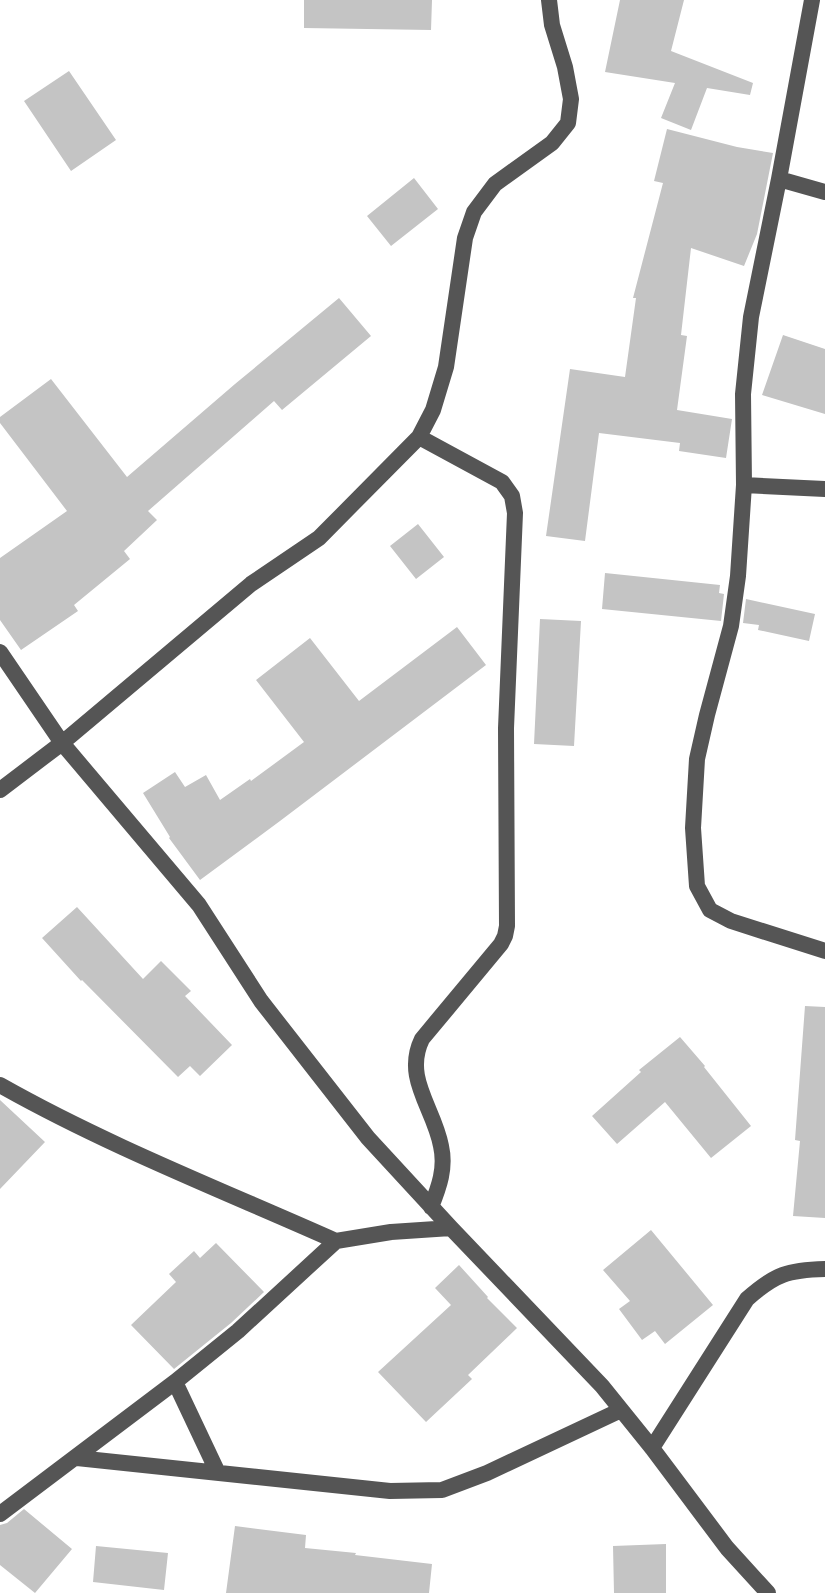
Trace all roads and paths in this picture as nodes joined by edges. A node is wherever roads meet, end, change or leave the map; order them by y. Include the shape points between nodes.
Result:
1 (549, 0) edge
2 (812, 0) edge
3 (779, 179) junction
4 (825, 192) edge
5 (419, 437) junction
6 (744, 485) junction
7 (825, 489) edge
8 (0, 652) edge
9 (62, 743) junction
10 (0, 790) edge
11 (825, 951) edge
12 (0, 1085) edge
13 (431, 1207) junction
14 (451, 1228) junction
15 (336, 1241) junction
16 (825, 1269) edge
17 (175, 1382) junction
18 (621, 1410) junction
19 (652, 1448) junction
20 (77, 1458) junction
21 (218, 1473) junction
22 (0, 1514) edge
23 (768, 1593) edge

1 - 5 street via 571,99 568,123 552,143 495,184 474,212 465,238 446,367
2 - 3 street
3 - 4 street
3 - 6 street via 749,332
5 - 9 street via 319,538 251,584
5 - 13 street via 502,482 515,513 506,728 507,926 501,944 416,1051 417,1079 441,1145 442,1178
6 - 7 street
6 - 11 street via 731,626 697,759 697,886 710,910 731,921
8 - 9 street
9 - 10 street
9 - 13 street via 199,905 261,1001 368,1138
12 - 15 street via 44,1110
13 - 14 street
14 - 15 street
14 - 18 street
15 - 17 street
16 - 19 street via 780,1274 747,1299
17 - 20 street
17 - 21 street
18 - 19 street
18 - 21 street via 442,1490 390,1491
19 - 23 street
20 - 21 street
20 - 22 street

